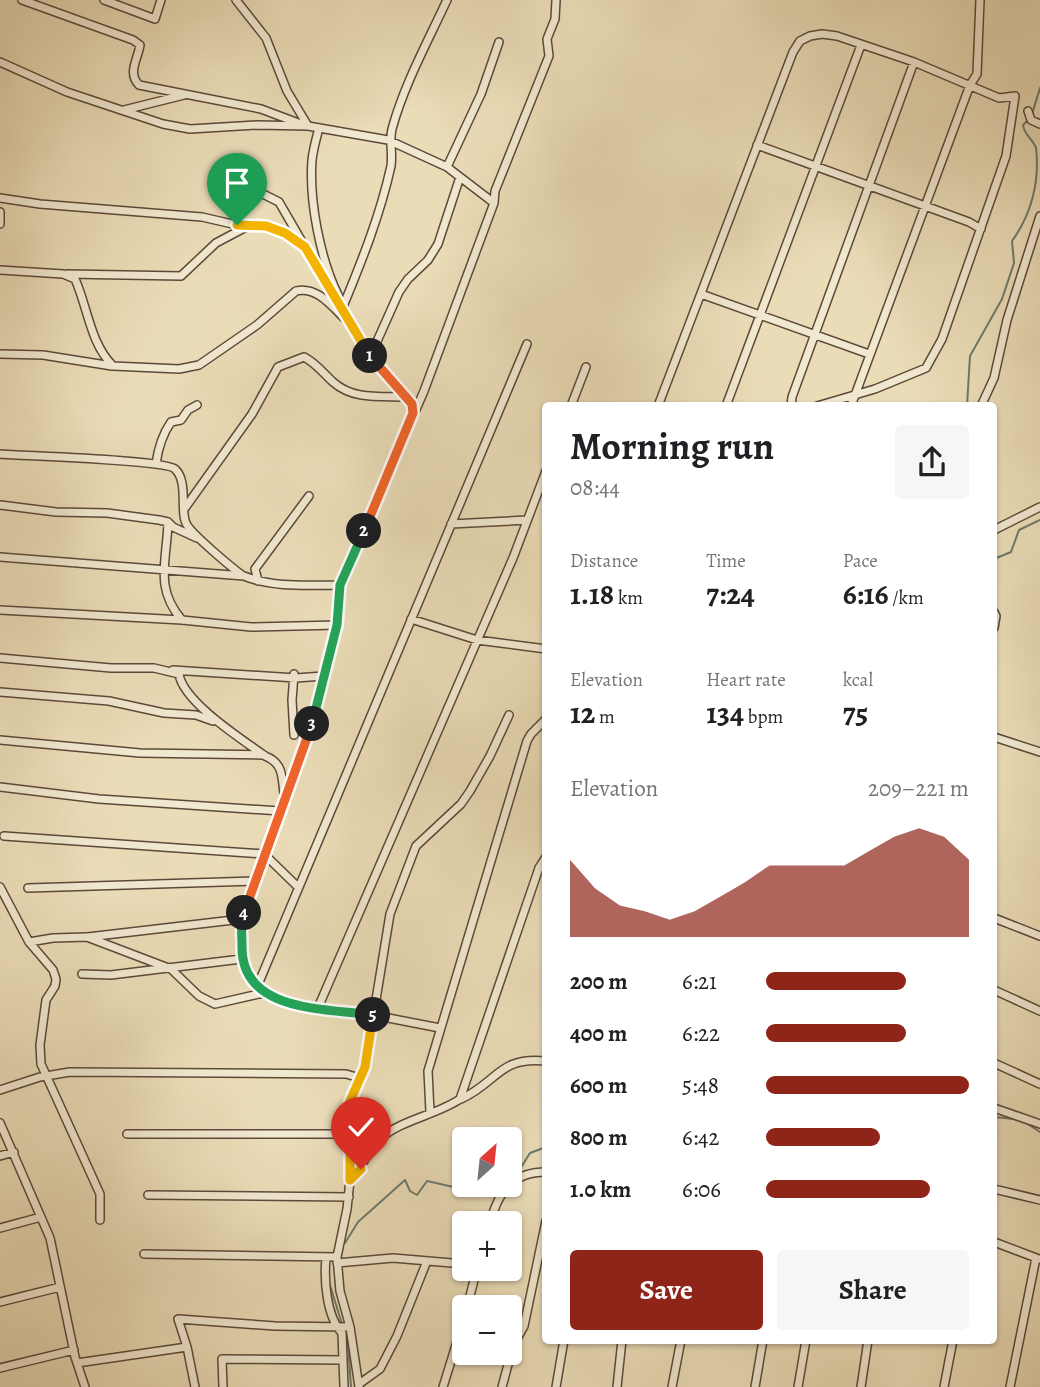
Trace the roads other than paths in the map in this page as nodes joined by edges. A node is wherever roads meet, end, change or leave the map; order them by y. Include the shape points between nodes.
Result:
1 (22, 0) edge
2 (104, 0) edge
3 (161, 0) edge
4 (236, 0) edge
5 (447, 0) edge
6 (556, 0) edge
7 (980, 0) edge
8 (499, 42) dead end
9 (861, 45) junction
10 (0, 62) edge
11 (914, 62) junction
12 (970, 85) junction
13 (189, 94) junction
14 (124, 110) junction
15 (1028, 111) dead end
16 (1040, 124) edge
17 (308, 126) junction
18 (318, 128) junction
19 (391, 141) junction
20 (757, 145) junction
21 (447, 167) junction
22 (815, 167) junction
23 (460, 177) junction
24 (242, 183) dead end
25 (871, 187) junction
26 (0, 198) edge
27 (494, 203) junction
28 (925, 206) junction
29 (0, 212) edge
30 (1040, 216) edge
31 (0, 224) edge
32 (248, 226) junction
33 (981, 229) junction
34 (305, 247) junction
35 (0, 270) edge
36 (63, 274) junction
37 (701, 294) junction
38 (343, 308) junction
39 (759, 316) junction
40 (350, 323) junction
41 (816, 335) junction
42 (527, 344) dead end
43 (0, 354) edge
44 (869, 354) junction
45 (370, 357) junction
46 (113, 366) junction
47 (586, 367) dead end
48 (855, 395) junction
49 (406, 397) junction
50 (573, 402) edge
51 (660, 402) edge
52 (727, 402) edge
53 (792, 402) edge
54 (831, 402) edge
55 (852, 402) edge
56 (983, 402) edge
57 (197, 405) dead end
58 (413, 413) junction
59 (0, 454) edge
60 (156, 464) junction
61 (542, 481) edge
62 (309, 496) dead end
63 (0, 505) edge
64 (1040, 507) edge
65 (184, 511) junction
66 (527, 520) junction
67 (452, 524) junction
68 (171, 525) junction
69 (997, 528) edge
70 (205, 542) junction
71 (0, 557) edge
72 (163, 570) junction
73 (244, 576) junction
74 (258, 581) junction
75 (340, 585) junction
76 (0, 610) edge
77 (411, 619) junction
78 (182, 620) junction
79 (337, 625) junction
80 (477, 640) junction
81 (542, 648) edge
82 (0, 658) edge
83 (165, 669) junction
84 (294, 676) junction
85 (323, 676) junction
86 (0, 692) edge
87 (509, 715) dead end
88 (542, 723) edge
89 (223, 726) junction
90 (294, 735) dead end
91 (997, 738) edge
92 (0, 740) edge
93 (1040, 752) edge
94 (265, 755) junction
95 (0, 787) edge
96 (285, 798) junction
97 (280, 811) junction
98 (4, 836) dead end
99 (264, 855) junction
100 (542, 863) edge
101 (255, 881) junction
102 (0, 887) edge
103 (298, 887) junction
104 (28, 888) dead end
105 (242, 919) junction
106 (997, 919) edge
107 (1040, 936) edge
108 (87, 937) junction
109 (29, 942) junction
110 (241, 959) junction
111 (171, 969) junction
112 (82, 974) dead end
113 (260, 990) junction
114 (997, 991) edge
115 (317, 1010) junction
116 (1040, 1011) edge
117 (373, 1015) junction
118 (440, 1028) junction
119 (542, 1061) edge
120 (997, 1064) edge
121 (46, 1076) junction
122 (360, 1078) junction
123 (1040, 1084) edge
124 (0, 1090) edge
125 (460, 1099) junction
126 (997, 1109) edge
127 (430, 1112) junction
128 (0, 1123) edge
129 (1040, 1124) edge
130 (127, 1134) dead end
131 (349, 1134) junction
132 (14, 1152) junction
133 (0, 1156) edge
134 (542, 1172) edge
135 (350, 1180) junction
136 (997, 1190) edge
137 (148, 1195) dead end
138 (349, 1197) junction
139 (1040, 1200) edge
140 (492, 1211) edge
141 (41, 1217) junction
142 (100, 1220) dead end
143 (0, 1228) edge
144 (542, 1240) edge
145 (997, 1243) edge
146 (144, 1254) dead end
147 (326, 1258) junction
148 (1038, 1259) edge
149 (337, 1260) junction
150 (428, 1261) junction
151 (452, 1263) edge
152 (60, 1287) junction
153 (0, 1302) edge
154 (336, 1327) junction
155 (350, 1327) junction
156 (563, 1344) edge
157 (622, 1344) edge
158 (680, 1344) edge
159 (762, 1344) edge
160 (805, 1344) edge
161 (866, 1344) edge
162 (952, 1344) edge
163 (187, 1347) junction
164 (74, 1350) junction
165 (452, 1358) edge
166 (343, 1360) junction
167 (77, 1363) junction
168 (0, 1368) edge
169 (359, 1386) edge
170 (85, 1387) edge
171 (195, 1387) edge
172 (223, 1387) edge
173 (344, 1387) edge
174 (443, 1387) edge
175 (502, 1387) edge
176 (556, 1387) edge
177 (617, 1387) edge
178 (672, 1387) edge
179 (755, 1387) edge
180 (798, 1387) edge
181 (861, 1387) edge
182 (943, 1387) edge
183 (1010, 1387) edge

1 - 13 street via 133,40 140,45 132,73 138,85
2 - 3 street via 155,19
4 - 17 street via 266,38 287,91
5 - 19 street via 404,98
6 - 27 street via 547,39 549,56
7 - 12 street via 977,74
8 - 21 street
9 - 11 street
9 - 20 street via 822,34 800,41
9 - 22 street
10 - 14 street via 67,92
11 - 12 street
11 - 25 street
12 - 28 street
12 - 33 street via 999,98 1016,96 1011,137
13 - 14 street
13 - 17 street via 261,109
14 - 17 street via 190,129
15 - 16 street via 1031,120
17 - 18 street
18 - 19 street
18 - 38 street via 313,190 321,246
19 - 21 street
19 - 38 street via 392,163 384,193
20 - 22 street
20 - 37 street
21 - 23 street
22 - 25 street
22 - 39 street
23 - 27 street
23 - 45 street via 438,244 399,292
24 - 34 street via 279,202
25 - 28 street
25 - 41 street
26 - 32 street via 202,216
27 - 58 street
28 - 33 street
28 - 44 street
29 - 31 street
30 - 56 street via 994,378
32 - 34 street via 285,233
32 - 36 street via 216,243 177,277
33 - 48 street via 942,339 926,368
34 - 38 street
35 - 36 street
36 - 46 street via 75,279 95,340
37 - 39 street
37 - 51 street
38 - 40 street
39 - 41 street
39 - 52 street
40 - 45 street
40 - 46 street via 320,296 304,289 199,365 179,369
41 - 44 street
41 - 53 street
42 - 67 street
43 - 46 street via 43,355
44 - 48 street
45 - 49 street
47 - 50 street
48 - 54 street
48 - 55 street
49 - 58 street
49 - 65 street via 354,395 304,356 285,363 278,367
57 - 60 street via 166,429
58 - 75 street
59 - 60 street
60 - 65 street via 178,471
61 - 66 street
62 - 74 street via 255,569
63 - 68 street via 107,513
64 - 69 street
65 - 68 street
65 - 70 street via 186,524
66 - 67 street
66 - 80 street
67 - 77 street
68 - 70 street
68 - 72 street
70 - 73 street
71 - 72 street
72 - 73 street
72 - 78 street via 171,608
73 - 74 street
74 - 75 street
75 - 79 street
76 - 78 street
77 - 80 street
77 - 103 street
78 - 79 street via 251,627
79 - 85 street
80 - 81 street
80 - 115 street
82 - 83 street
83 - 84 street
83 - 89 street via 179,674 194,699
84 - 85 street
84 - 90 street
85 - 96 street via 311,727
86 - 89 street via 109,701 196,715
87 - 117 street via 470,791 416,846 390,914
88 - 118 street via 527,741
89 - 94 street
91 - 93 street
92 - 94 street via 140,754
94 - 96 street via 281,769
95 - 97 street via 99,799
96 - 97 street
97 - 99 street
98 - 99 street
99 - 101 street
99 - 103 street
100 - 125 street
101 - 104 street
101 - 105 street
102 - 109 street
103 - 113 street
105 - 108 street
105 - 110 street
106 - 107 street
108 - 109 street
108 - 111 street
109 - 121 street via 56,979 46,1000 40,1045
110 - 111 street
110 - 113 street
111 - 112 street
111 - 113 street via 206,1001 227,1002
113 - 115 street via 275,999
114 - 116 street
115 - 117 street
117 - 118 street
117 - 122 street
118 - 127 street via 428,1071
119 - 125 street via 511,1063
120 - 123 street
121 - 122 street via 83,1072 346,1074
121 - 124 street
121 - 142 street via 100,1194
122 - 131 street via 350,1101
125 - 127 street
126 - 129 street
127 - 135 street via 380,1139
128 - 132 street
130 - 131 street
131 - 135 street
132 - 133 street
132 - 141 street
134 - 140 street via 508,1186
135 - 138 street
136 - 139 street
137 - 138 street
138 - 149 street
141 - 143 street
141 - 152 street
144 - 175 street via 524,1326 513,1346
145 - 148 street
146 - 147 street
147 - 149 street
147 - 154 street via 324,1281
148 - 183 street
149 - 150 street
149 - 155 street
150 - 151 street
150 - 169 street via 380,1369
152 - 153 street
152 - 164 street
154 - 155 street
154 - 163 street via 178,1319
154 - 166 street via 342,1333
155 - 169 street
156 - 176 street
157 - 177 street
158 - 178 street
159 - 179 street
160 - 180 street
161 - 181 street
162 - 182 street
163 - 167 street
163 - 171 street
164 - 167 street
164 - 168 street
165 - 174 street
166 - 172 street via 222,1359
166 - 173 street
167 - 170 street

